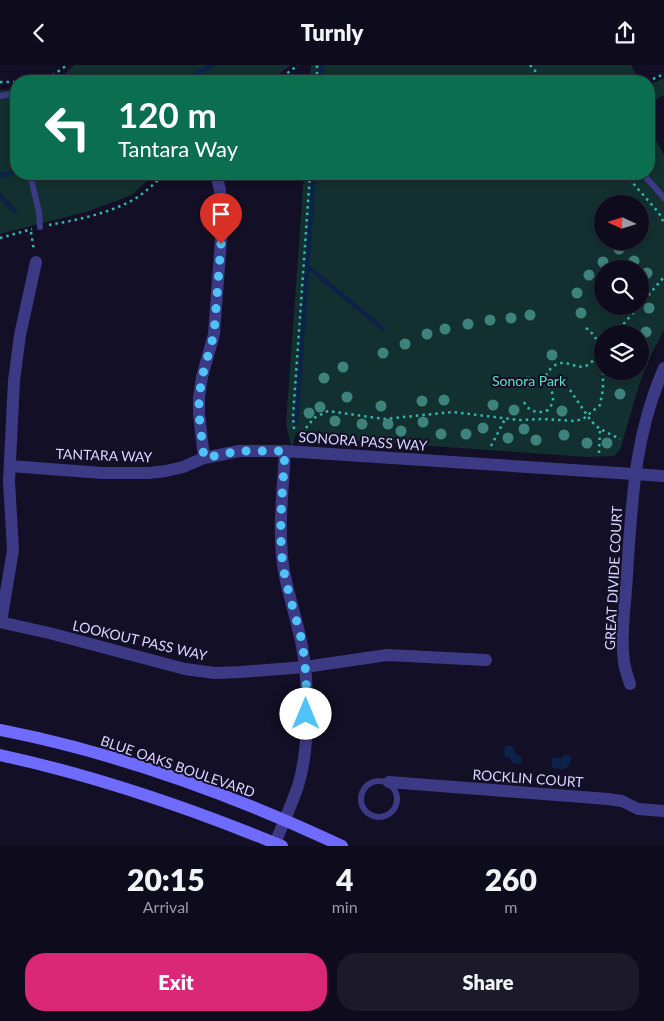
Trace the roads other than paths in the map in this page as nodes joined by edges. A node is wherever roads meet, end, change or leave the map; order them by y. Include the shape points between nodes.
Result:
1 (31, 180) edge
2 (218, 180) edge
3 (648, 180) edge
4 (664, 198) edge
5 (40, 227) road end
6 (36, 262) road end
7 (664, 368) edge
8 (285, 451) junction
9 (204, 458) junction
10 (10, 466) junction
11 (635, 473) junction
12 (664, 476) edge
13 (0, 622) edge
14 (486, 661) dead end
15 (305, 667) junction
16 (630, 684) dead end
17 (0, 730) edge
18 (0, 755) edge
19 (388, 783) junction
20 (664, 811) edge
21 (284, 820) junction
22 (277, 845) edge
23 (342, 846) edge

1 - 5 lane
2 - 9 street via 222,226 214,334 199,398
3 - 4 lane
6 - 10 street via 17,357
7 - 11 street, GREAT DIVIDE COURT via 646,417
8 - 9 street, TANTARA WAY via 239,451
8 - 11 street, SONORA PASS WAY
8 - 15 street, SONORA PASS WAY via 281,521 283,566
9 - 10 street, TANTARA WAY via 183,467 149,473
10 - 13 street via 14,550
11 - 12 street, SONORA PASS WAY
11 - 16 street, GREAT DIVIDE COURT via 624,635 624,662
13 - 15 street, LOOKOUT PASS WAY via 186,669 216,673
14 - 15 street, LOOKOUT PASS WAY via 387,655
15 - 21 street, SONORA PASS WAY via 304,753 298,784
17 - 21 main road, BLUE OAKS BOULEVARD via 104,755 207,789
18 - 22 main road via 143,793
19 - 19 lane via 396,792 397,803 392,812 382,817 371,816 365,811 360,794 367,784 376,780
19 - 20 street, ROCKLIN COURT via 608,799 622,801 638,809
21 - 22 street, SONORA PASS WAY
21 - 23 main road, BLUE OAKS BOULEVARD

